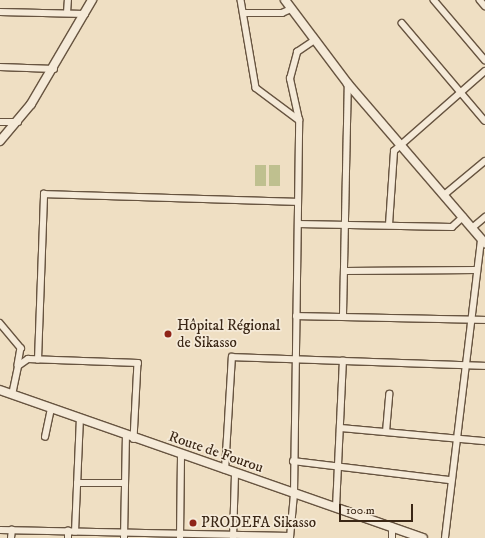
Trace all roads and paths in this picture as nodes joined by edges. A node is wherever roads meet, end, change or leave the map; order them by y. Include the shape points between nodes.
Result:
1 (68, 0) edge
2 (92, 0) edge
3 (241, 0) edge
4 (285, 0) edge
5 (434, 0) edge
6 (480, 0) edge
7 (485, 6) edge
8 (291, 9) junction
9 (0, 12) edge
10 (67, 13) junction
11 (245, 13) junction
12 (85, 14) junction
13 (402, 23) dead end
14 (315, 40) junction
15 (485, 60) edge
16 (0, 67) edge
17 (54, 69) junction
18 (485, 71) edge
19 (348, 84) junction
20 (460, 92) junction
21 (299, 120) junction
22 (485, 121) edge
23 (0, 122) edge
24 (18, 122) junction
25 (0, 141) edge
26 (400, 142) junction
27 (485, 161) edge
28 (444, 195) junction
29 (298, 202) junction
30 (463, 217) junction
31 (485, 217) edge
32 (298, 224) junction
33 (346, 224) junction
34 (389, 225) junction
35 (472, 228) junction
36 (483, 241) edge
37 (476, 270) junction
38 (345, 271) junction
39 (343, 315) junction
40 (296, 316) junction
41 (470, 320) junction
42 (485, 320) edge
43 (0, 322) edge
44 (295, 359) junction
45 (38, 360) junction
46 (343, 361) junction
47 (18, 366) junction
48 (463, 366) junction
49 (485, 366) edge
50 (0, 390) edge
51 (12, 394) junction
52 (389, 394) dead end
53 (51, 409) junction
54 (80, 419) junction
55 (341, 428) junction
56 (386, 432) junction
57 (45, 437) dead end
58 (130, 437) junction
59 (455, 440) junction
60 (485, 441) edge
61 (181, 454) junction
62 (293, 461) junction
63 (338, 466) junction
64 (225, 470) junction
65 (235, 474) junction
66 (451, 480) junction
67 (77, 483) junction
68 (125, 483) junction
69 (294, 494) junction
70 (336, 508) junction
71 (392, 527) junction
72 (0, 530) edge
73 (12, 530) junction
74 (68, 532) junction
75 (75, 532) junction
76 (124, 532) junction
77 (181, 536) edge
78 (233, 536) edge
79 (290, 537) edge
80 (12, 538) edge
81 (68, 538) edge
82 (124, 538) edge
83 (392, 538) edge
84 (423, 538) edge
85 (445, 538) edge

1 - 10 street
2 - 12 street
3 - 11 street
4 - 8 street
5 - 15 street
6 - 7 street
8 - 11 street via 282,13
8 - 14 street
9 - 10 street
10 - 12 street
11 - 21 street via 256,88
12 - 17 street
13 - 20 street
14 - 19 street
14 - 21 street via 296,52 292,62 290,79
16 - 17 street
17 - 24 street
18 - 20 street
19 - 26 street
19 - 33 street
20 - 22 street
20 - 26 street
21 - 29 street
23 - 24 street
24 - 25 street
26 - 28 street
26 - 34 street via 394,151
27 - 28 street
28 - 30 street
29 - 32 street
29 - 45 street via 44,194
30 - 34 street via 452,227
30 - 35 street
31 - 35 street
32 - 33 street
32 - 40 street
33 - 34 street
33 - 38 street
35 - 36 street
36 - 37 street
37 - 38 street
37 - 41 street
38 - 39 street
39 - 40 street
39 - 41 street
40 - 44 street
41 - 42 street
41 - 48 street
43 - 47 street via 20,348
44 - 46 street
44 - 62 street
44 - 64 street via 232,357
45 - 47 street via 28,359
45 - 58 street via 138,363
46 - 48 street
46 - 55 street
47 - 51 street
48 - 49 street
48 - 59 street
50 - 51 street, Route de Fourou
51 - 53 street, Route de Fourou
52 - 56 street
53 - 54 street, Route de Fourou
53 - 57 street
54 - 58 street, Route de Fourou
54 - 67 street
55 - 56 street
55 - 63 street
56 - 59 street
58 - 61 street, Route de Fourou
58 - 68 street
59 - 60 street
59 - 66 street
61 - 64 street, Route de Fourou
61 - 77 street
62 - 63 street
62 - 69 street
63 - 66 street
63 - 70 street
64 - 65 street, Route de Fourou
65 - 69 street, Route de Fourou
65 - 78 street
66 - 85 street
67 - 68 street
67 - 75 street
68 - 76 street
69 - 70 street, Route de Fourou
69 - 79 street
70 - 71 street, Route de Fourou
71 - 83 street
71 - 84 street, Route de Fourou
72 - 73 street
73 - 74 street
73 - 80 street
74 - 75 street
74 - 81 street
75 - 76 street
76 - 77 street
76 - 82 street
77 - 78 street
78 - 79 street

